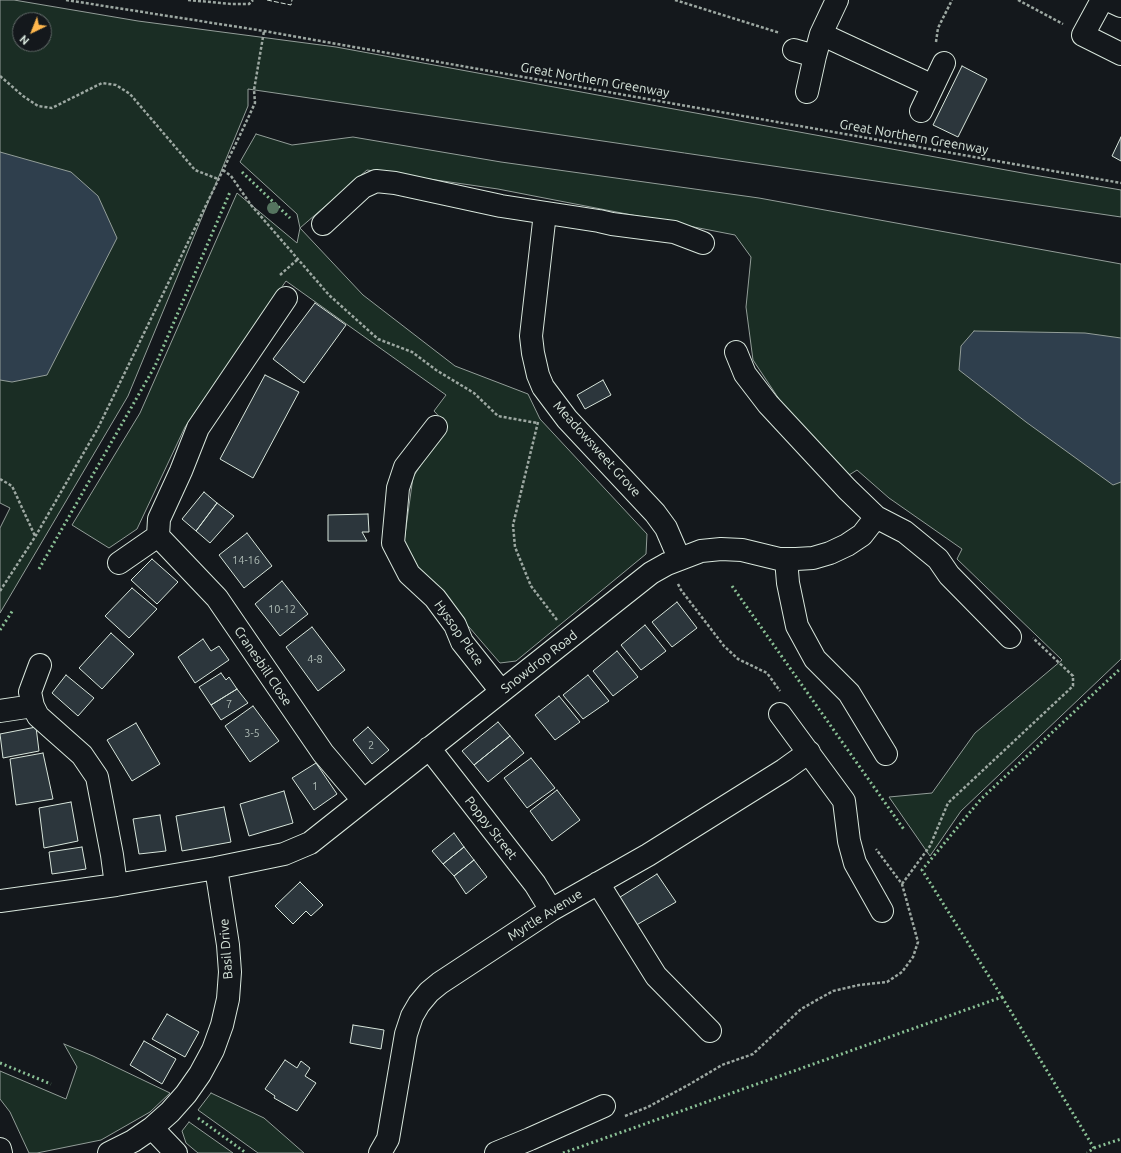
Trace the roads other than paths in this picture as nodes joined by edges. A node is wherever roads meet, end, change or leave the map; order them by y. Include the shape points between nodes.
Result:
1 (837, 0) edge
2 (1102, 0) edge
3 (1108, 0) edge
4 (1121, 6) edge
5 (822, 34) junction
6 (1121, 54) edge
7 (944, 63) road end
8 (933, 86) junction
9 (807, 92) dead end
10 (921, 112) dead end
11 (546, 213) junction
12 (323, 224) dead end
13 (703, 243) dead end
14 (286, 298) dead end
15 (736, 352) dead end
16 (436, 426) dead end
17 (876, 516) junction
18 (158, 536) junction
19 (786, 559) junction
20 (673, 561) junction
21 (119, 563) dead end
22 (1019, 635) road end
23 (40, 665) dead end
24 (501, 691) junction
25 (33, 706) junction
26 (0, 710) edge
27 (780, 714) dead end
28 (429, 748) junction
29 (809, 752) junction
30 (886, 754) dead end
31 (363, 800) junction
32 (216, 868) junction
33 (598, 883) junction
34 (116, 885) junction
35 (0, 901) edge
36 (551, 910) junction
37 (882, 911) dead end
38 (710, 1031) dead end
39 (612, 1112) road end
40 (152, 1128) junction
41 (0, 1149) edge
42 (2, 1153) edge
43 (108, 1153) edge
44 (176, 1153) edge
45 (380, 1153) edge
46 (496, 1153) edge

1 - 5 street
2 - 6 street via 1083,35
3 - 4 street
5 - 8 street
5 - 9 street via 804,53
7 - 8 street
8 - 10 street
11 - 12 street via 376,181 363,187
11 - 13 street via 674,232
11 - 20 street, Meadowsweet Grove via 531,336 538,375 543,387 567,419 666,528
14 - 18 street via 198,428 159,519
15 - 17 street via 745,374 768,404 847,489
16 - 24 street, Hyssop Place via 405,467 398,488 393,543 409,574 439,604 455,625 462,642
17 - 19 street, Snowdrop Road via 862,535 847,545 813,558
17 - 22 street via 905,532 938,559 949,575
18 - 21 street
18 - 31 street, Cranesbill Close via 217,598 323,753
19 - 20 street, Snowdrop Road via 742,550 721,549 701,551
19 - 30 street via 797,626 815,659 849,693
20 - 24 street, Snowdrop Road via 651,573
23 - 25 street via 30,692
24 - 28 street, Snowdrop Road
25 - 26 street
25 - 34 street via 38,716 82,755 97,777
27 - 29 street
28 - 31 street, Snowdrop Road
28 - 36 street, Poppy Street via 535,884
29 - 33 street, Myrtle Avenue via 648,855
29 - 37 street via 844,801 855,863
31 - 32 street, Snowdrop Road via 310,843 284,854
32 - 34 street, Snowdrop Road
32 - 40 street, Basil Drive via 230,972 228,999 222,1025 213,1050 200,1074 170,1112
33 - 36 street, Myrtle Avenue
33 - 38 street via 656,976
34 - 35 street, Snowdrop Road
36 - 45 street, Myrtle Avenue via 440,983 419,1004 406,1034 388,1139
39 - 46 street
40 - 43 street, Basil Drive
40 - 44 street
41 - 42 street

